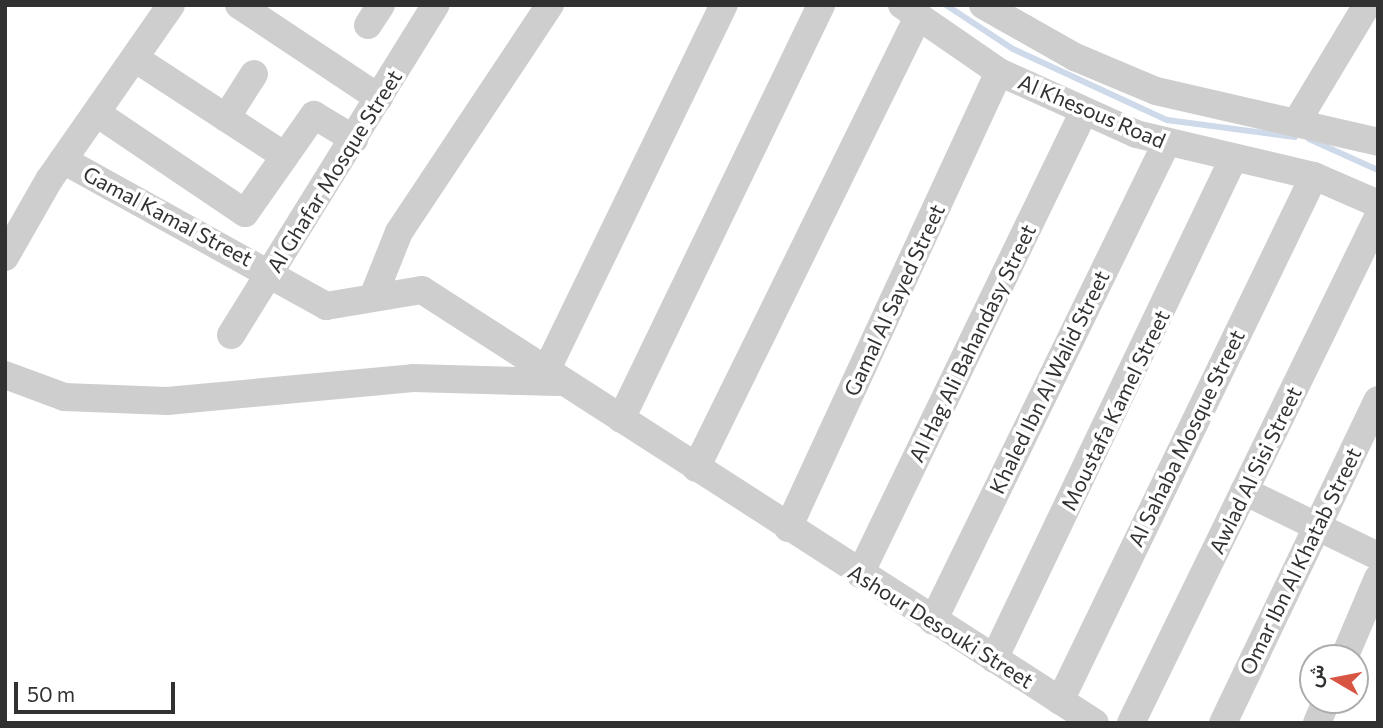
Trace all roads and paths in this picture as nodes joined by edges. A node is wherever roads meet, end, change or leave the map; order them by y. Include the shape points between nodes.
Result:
1 (171, 5) edge
2 (239, 5) edge
3 (436, 5) edge
4 (550, 5) edge
5 (724, 5) edge
6 (821, 5) edge
7 (983, 5) edge
8 (1367, 5) edge
9 (910, 11) edge
10 (135, 59) junction
11 (999, 72) junction
12 (254, 74) dead end
13 (379, 98) junction
14 (1084, 111) junction
15 (98, 114) junction
16 (226, 118) junction
17 (1296, 123) junction
18 (354, 139) junction
19 (1378, 142) edge
20 (1166, 144) junction
21 (285, 156) junction
22 (1233, 159) junction
23 (64, 160) junction
24 (1314, 176) junction
25 (1378, 204) edge
26 (1378, 217) edge
27 (5, 257) edge
28 (272, 273) junction
29 (373, 297) junction
30 (232, 335) dead end
31 (5, 375) edge
32 (555, 377) junction
33 (1378, 400) edge
34 (621, 419) junction
35 (696, 468) junction
36 (1244, 491) junction
37 (1317, 527) junction
38 (788, 528) junction
39 (1378, 556) edge
40 (860, 574) junction
41 (1378, 578) edge
42 (933, 621) junction
43 (1350, 644) edge
44 (994, 659) junction
45 (1062, 710) edge
46 (1095, 723) edge
47 (1131, 723) edge
48 (1223, 723) edge

1 - 10 street
2 - 13 street
3 - 13 street, Al Ghafar Mosque Street
4 - 29 street via 399,232
5 - 32 street
6 - 34 street
7 - 17 street via 1075,57 1156,91
8 - 17 street
9 - 11 street, Al Khesous Road
9 - 35 street
10 - 15 street
10 - 16 street
11 - 14 street, Al Khesous Road
11 - 38 street, Gamal Al Sayed Street
12 - 16 street
13 - 18 street, Al Ghafar Mosque Street
14 - 20 street, Al Khesous Road
14 - 40 street, Al Hag Ali Bahandasy Street
15 - 21 street via 245,213
15 - 23 street
16 - 21 street
17 - 19 street
18 - 21 street via 314,115
18 - 28 street, Al Ghafar Mosque Street
20 - 22 street, Al Khesous Road
20 - 42 street, Khaled Ibn Al Walid Street
22 - 24 street, Al Khesous Road
22 - 44 street, Moustafa Kamel Street
23 - 27 street
23 - 28 street, Gamal Kamal Street
24 - 25 street, Al Khesous Road
24 - 45 street, Al Sahaba Mosque Street
26 - 36 street, Awlad Al Sisi Street
28 - 29 street, Gamal Kamal Street via 330,307
28 - 30 street, Al Ghafar Mosque Street
29 - 32 street, Gamal Kamal Street via 417,288
31 - 32 street via 64,397 167,401 413,378
32 - 34 street, Ashour Desouki Street
33 - 37 street, Omar Ibn Al Khatab Street
34 - 35 street, Ashour Desouki Street
35 - 38 street, Ashour Desouki Street
36 - 37 street
36 - 47 street, Awlad Al Sisi Street
37 - 39 street
37 - 48 street, Omar Ibn Al Khatab Street
38 - 40 street, Ashour Desouki Street
40 - 42 street, Ashour Desouki Street
41 - 43 street
42 - 44 street, Ashour Desouki Street
44 - 45 street, Ashour Desouki Street
45 - 46 street, Ashour Desouki Street

